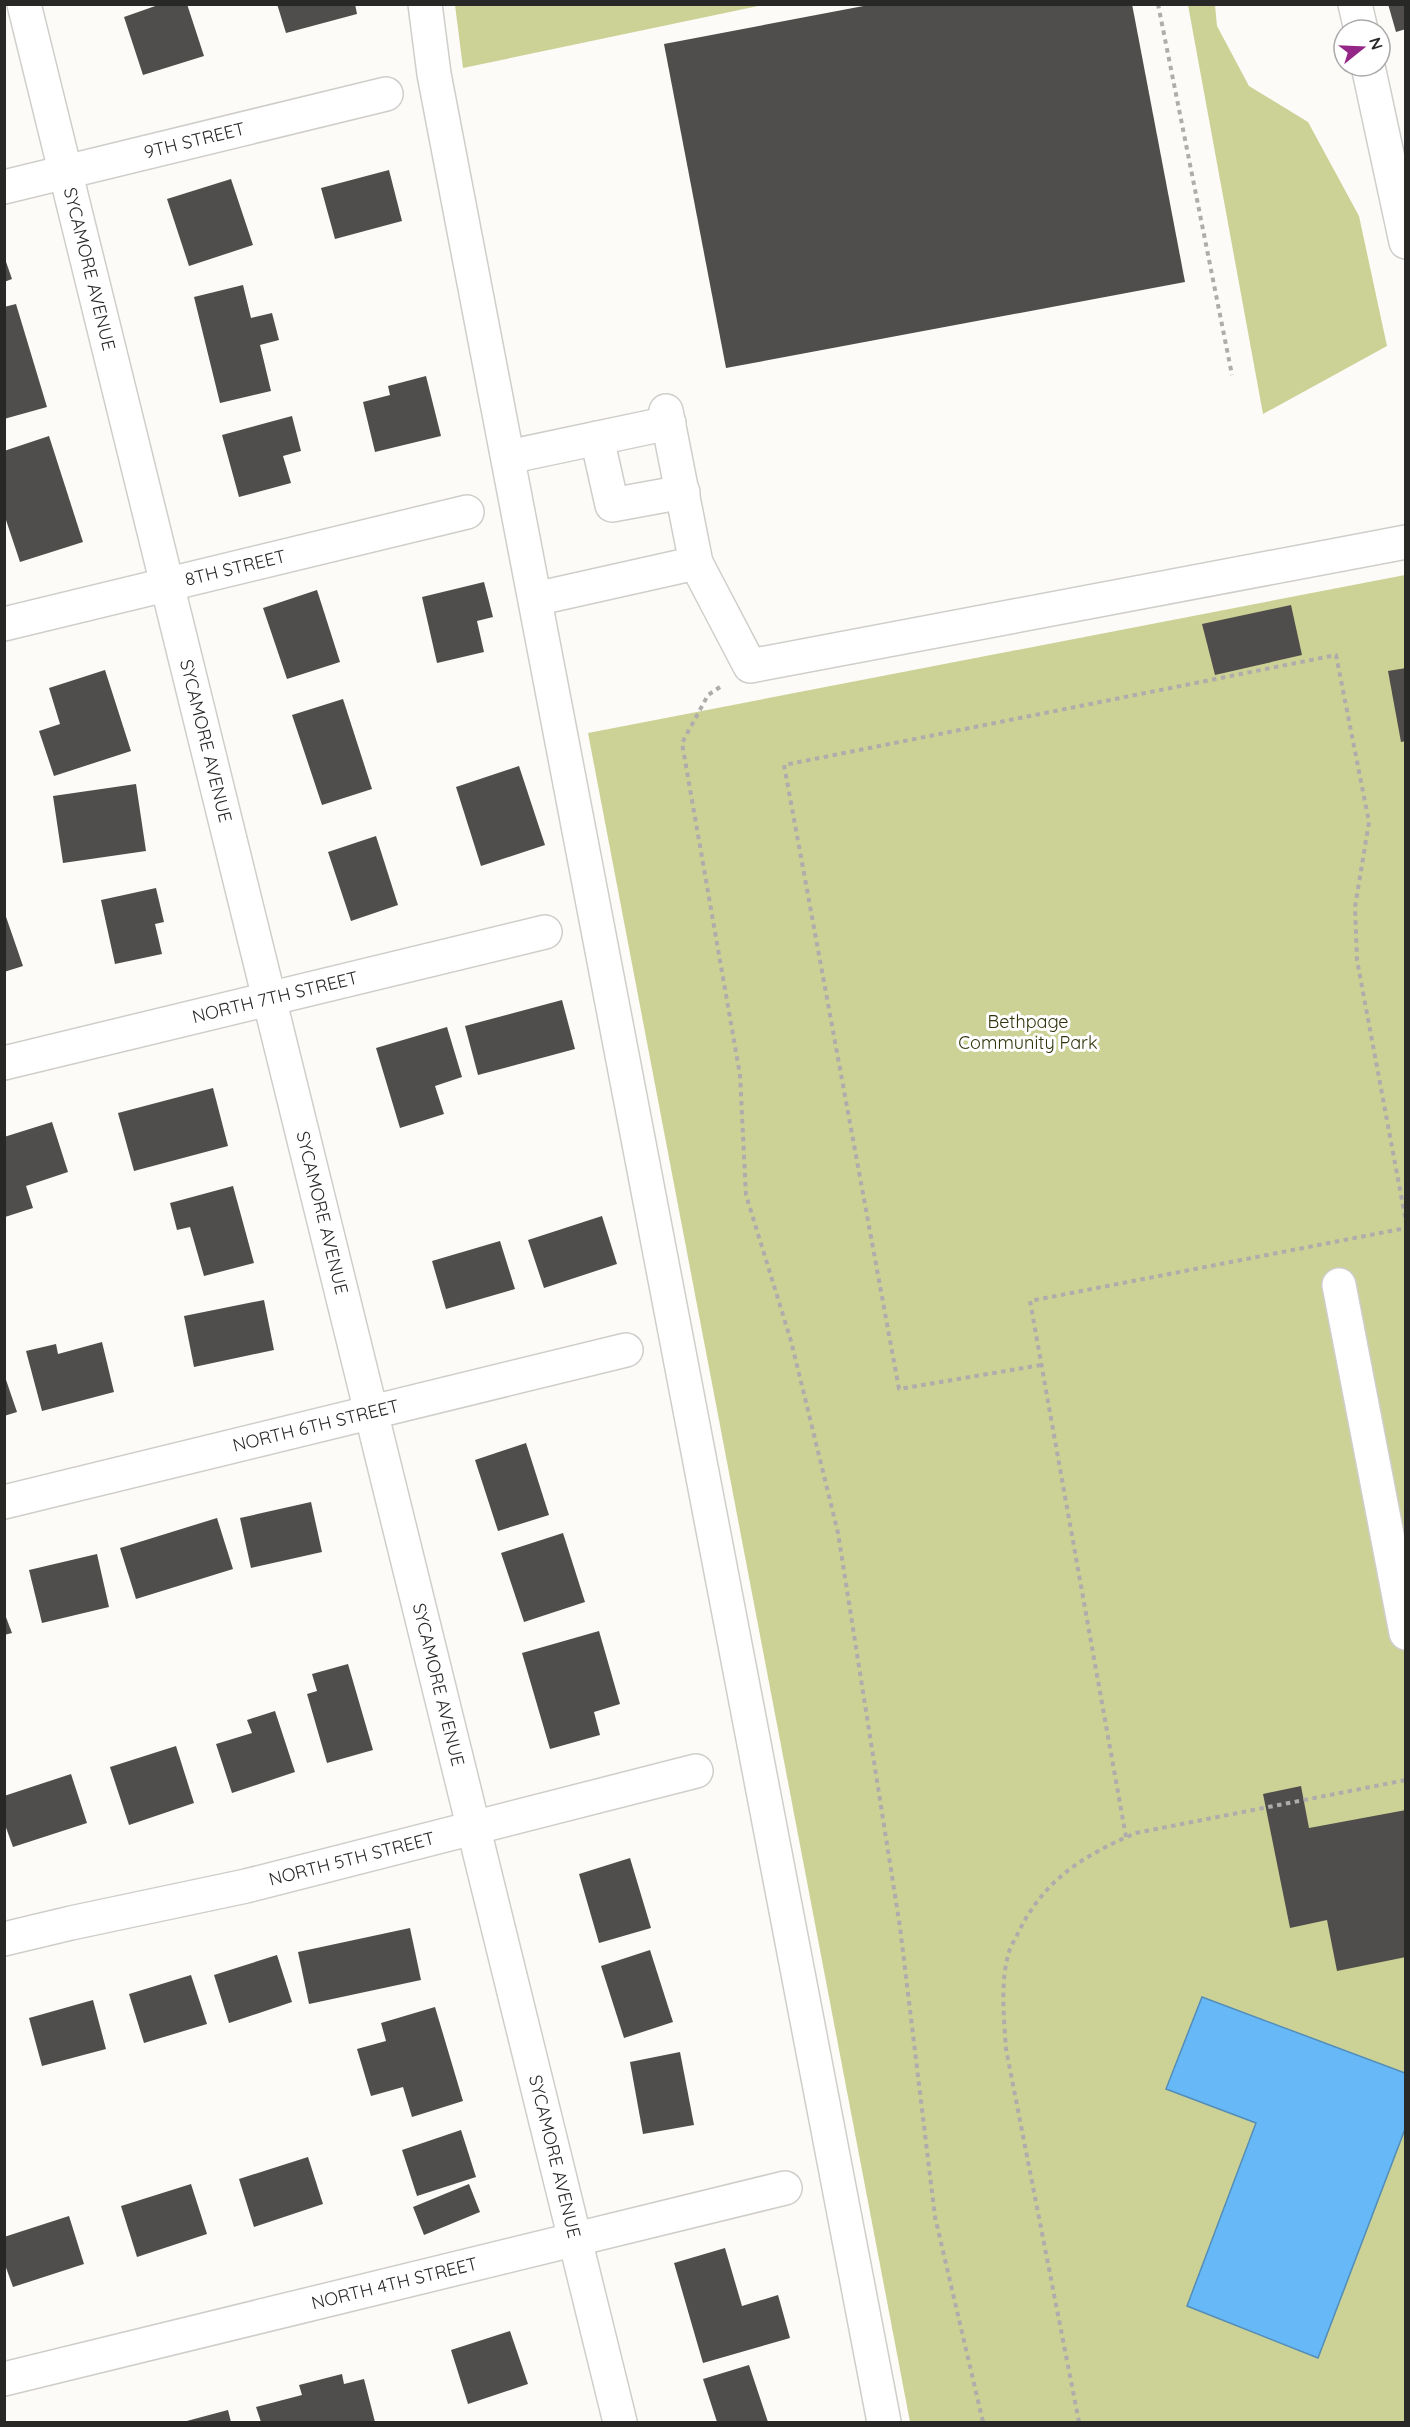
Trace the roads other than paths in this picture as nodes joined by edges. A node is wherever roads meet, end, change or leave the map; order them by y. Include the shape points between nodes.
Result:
1 (24, 4) edge
2 (425, 4) edge
3 (1371, 78) edge
4 (386, 94) dead end
5 (66, 171) junction
6 (4, 187) edge
7 (1406, 242) edge
8 (597, 438) junction
9 (508, 457) junction
10 (683, 492) junction
11 (467, 512) dead end
12 (1406, 542) edge
13 (696, 563) junction
14 (167, 584) junction
15 (535, 599) junction
16 (4, 624) edge
17 (545, 932) dead end
18 (268, 999) junction
19 (4, 1063) edge
20 (1339, 1285) dead end
21 (626, 1350) dead end
22 (370, 1412) junction
23 (4, 1502) edge
24 (1406, 1633) edge
25 (696, 1771) dead end
26 (472, 1827) junction
27 (4, 1939) edge
28 (785, 2188) dead end
29 (575, 2239) junction
30 (4, 2379) edge
31 (620, 2422) edge
32 (884, 2422) edge

1 - 5 street, SYCAMORE AVENUE
2 - 9 street via 434,74
3 - 7 street
4 - 5 street, 9TH STREET
5 - 6 street, 9TH STREET
5 - 14 street, SYCAMORE AVENUE
8 - 9 street
8 - 10 street via 612,505
8 - 10 street via 667,417
9 - 15 street
10 - 13 street
11 - 14 street, 8TH STREET
12 - 13 street via 750,666
13 - 15 street
14 - 16 street, 8TH STREET
14 - 18 street, SYCAMORE AVENUE
15 - 32 street
17 - 18 street, NORTH 7TH STREET
18 - 19 street, NORTH 7TH STREET
18 - 22 street, SYCAMORE AVENUE
20 - 24 street
21 - 22 street, NORTH 6TH STREET
22 - 23 street, NORTH 6TH STREET
22 - 26 street, SYCAMORE AVENUE
25 - 26 street, NORTH 5TH STREET
26 - 27 street, NORTH 5TH STREET via 246,1886
26 - 29 street, SYCAMORE AVENUE
28 - 29 street, NORTH 4TH STREET
29 - 30 street, NORTH 4TH STREET
29 - 31 street, SYCAMORE AVENUE

